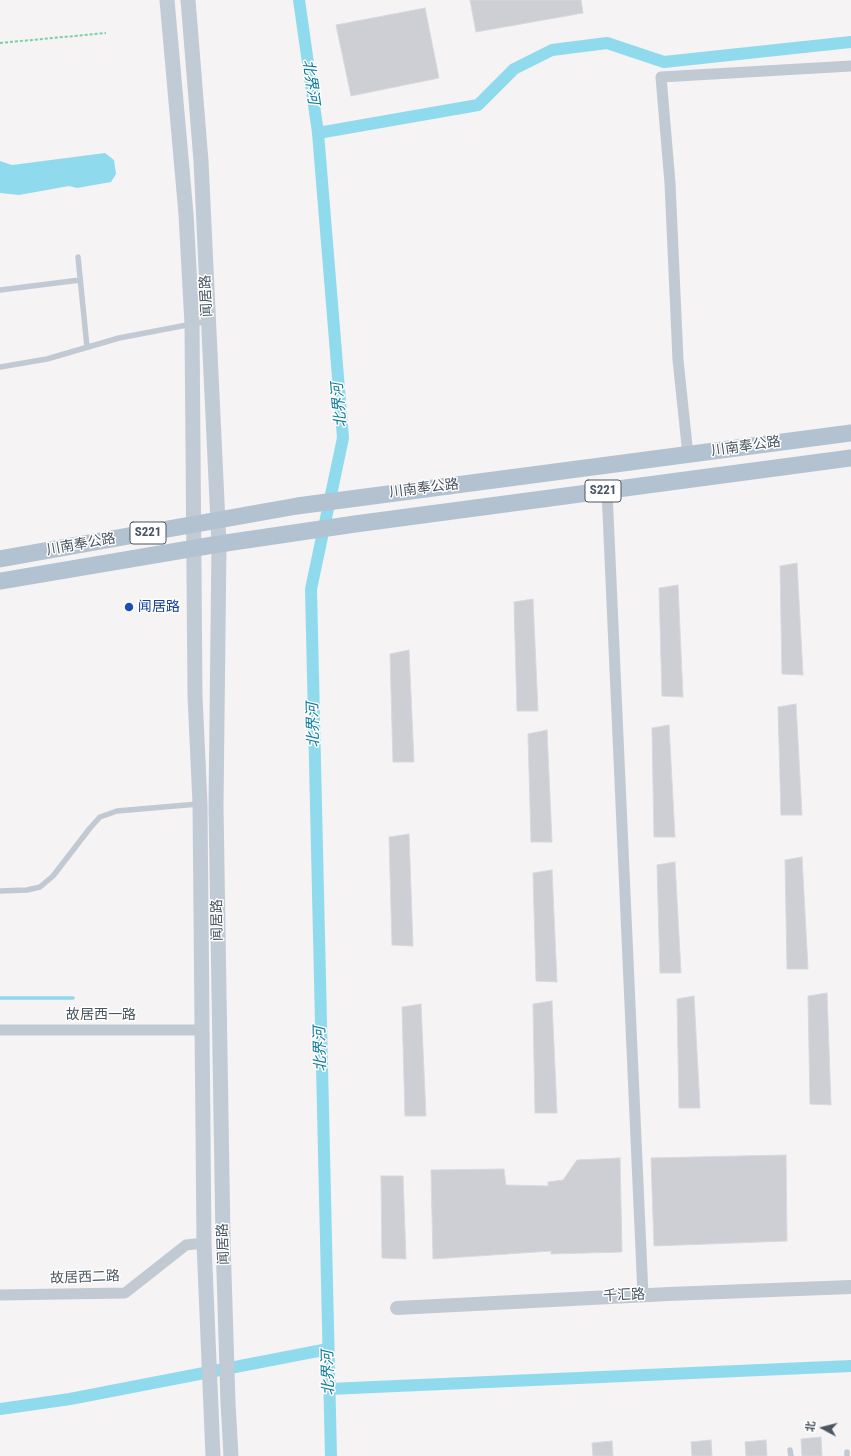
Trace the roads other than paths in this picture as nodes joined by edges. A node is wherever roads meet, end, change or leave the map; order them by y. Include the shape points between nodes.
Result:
1 (167, 0) edge
2 (188, 0) edge
3 (851, 66) edge
4 (78, 257) dead end
5 (80, 280) junction
6 (0, 290) edge
7 (208, 321) junction
8 (192, 324) junction
9 (87, 347) junction
10 (0, 367) edge
11 (851, 432) edge
12 (688, 455) junction
13 (851, 458) edge
14 (607, 490) junction
15 (217, 521) junction
16 (194, 525) junction
17 (219, 544) junction
18 (193, 548) junction
19 (0, 559) edge
20 (0, 581) edge
21 (208, 805) junction
22 (0, 891) edge
23 (0, 1030) edge
24 (202, 1030) junction
25 (204, 1243) junction
26 (851, 1287) edge
27 (0, 1295) edge
28 (643, 1295) junction
29 (397, 1308) dead end
30 (213, 1456) edge
31 (231, 1456) edge

1 - 8 main road via 186,214
2 - 7 main road, 闻居路 via 201,161
3 - 12 street via 661,77 670,183 678,360
4 - 5 lane
5 - 6 lane
5 - 9 lane
7 - 8 lane
7 - 15 main road, 闻居路
8 - 9 lane
8 - 16 main road
9 - 10 lane via 47,359
11 - 12 main road, 川南奉公路 / S221
12 - 15 main road, 川南奉公路 / S221 via 297,506
13 - 14 main road, 川南奉公路 / S221
14 - 17 main road, 川南奉公路 / S221
14 - 28 street
15 - 16 main road, 川南奉公路 / S221
15 - 17 main road, 闻居路
16 - 18 main road
16 - 19 main road, 川南奉公路 / S221
17 - 18 main road, 川南奉公路 / S221
17 - 21 main road, 闻居路
18 - 20 main road, 川南奉公路 / S221
18 - 21 main road via 195,696
21 - 22 lane via 117,811 100,817 53,876 40,887
21 - 24 main road
21 - 31 main road, 闻居路
23 - 24 street, 故居西一路
24 - 25 main road
25 - 27 street, 故居西二路 via 186,1245 125,1293
25 - 30 main road
26 - 28 street, 千汇路
28 - 29 street, 千汇路

